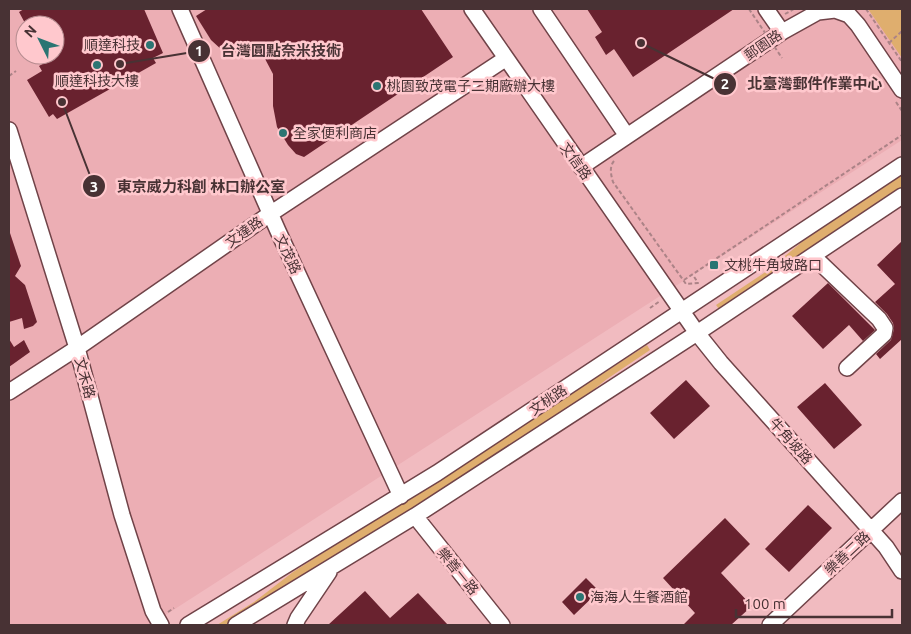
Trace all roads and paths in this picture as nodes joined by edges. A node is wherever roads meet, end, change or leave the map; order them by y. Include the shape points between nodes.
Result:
1 (180, 9) edge
2 (472, 9) edge
3 (542, 9) edge
4 (749, 9) edge
5 (766, 9) edge
6 (794, 9) edge
7 (866, 9) edge
8 (783, 16) dead end
9 (902, 31) edge
10 (783, 38) junction
11 (889, 43) junction
12 (775, 50) dead end
13 (782, 58) dead end
14 (505, 59) junction
15 (902, 62) edge
16 (16, 71) dead end
17 (9, 76) edge
18 (897, 93) edge
19 (902, 111) edge
20 (9, 130) edge
21 (902, 135) edge
22 (627, 136) junction
23 (616, 159) dead end
24 (902, 165) edge
25 (581, 167) junction
26 (902, 196) edge
27 (270, 214) junction
28 (813, 256) junction
29 (693, 275) junction
30 (683, 281) junction
31 (681, 312) junction
32 (697, 333) junction
33 (77, 348) junction
34 (847, 368) dead end
35 (9, 392) edge
36 (401, 496) junction
37 (902, 501) edge
38 (415, 516) junction
39 (871, 531) junction
40 (333, 566) junction
41 (902, 571) edge
42 (161, 625) edge
43 (188, 625) edge
44 (236, 625) edge
45 (295, 625) edge
46 (502, 625) edge
47 (770, 625) edge

1 - 27 street, 文茂路
2 - 14 street, 文信路
3 - 22 street
4 - 13 path, bridge
5 - 10 street
6 - 8 path
7 - 11 path
9 - 11 path
10 - 12 path
10 - 18 street, 郵園路 via 818,12 835,10 849,15
10 - 22 street, 郵園路
11 - 15 path
14 - 25 street, 文信路
14 - 27 street, 文達路
16 - 17 path
18 - 19 path
20 - 33 street, 文禾路
21 - 29 path
22 - 25 street, 郵園路
23 - 30 path via 610,173 613,182
24 - 31 street, 文桃路
25 - 31 street, 文信路
26 - 28 street, 文桃路
27 - 33 street, 文達路
27 - 36 street, 文茂路
28 - 32 street, 文桃路
28 - 34 street via 885,328 884,334
29 - 30 path
29 - 30 path via 698,283 686,284
31 - 32 street, 牛角坡路
31 - 36 street, 文桃路
32 - 38 street, 文桃路
32 - 39 street, 牛角坡路
33 - 35 street, 文達路
33 - 42 street, 文禾路 via 122,515 153,611
36 - 43 street, 文桃路
37 - 39 street, 樂善二路
38 - 40 street, 文桃路
38 - 46 street, 樂善一路
39 - 41 street, 牛角坡路
39 - 47 street, 樂善二路
40 - 44 street, 文桃路
40 - 45 street

